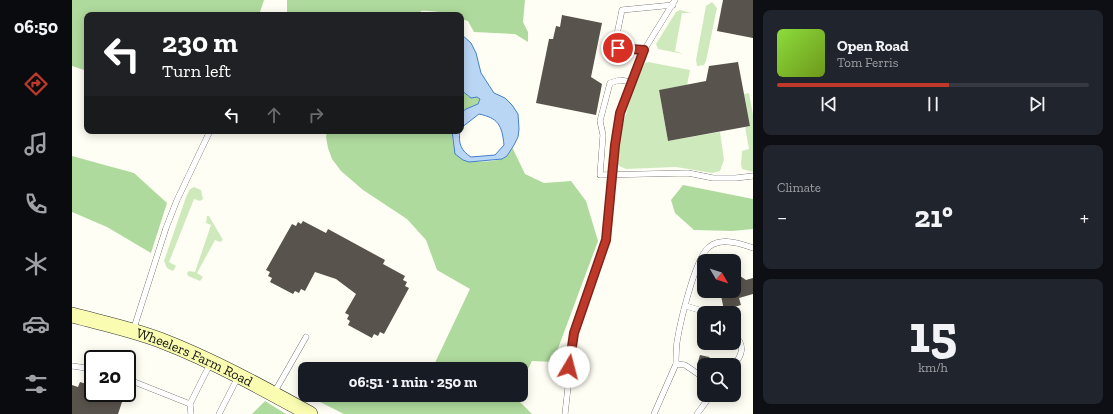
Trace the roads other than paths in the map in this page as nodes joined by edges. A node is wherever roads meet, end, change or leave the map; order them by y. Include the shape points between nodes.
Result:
1 (674, 2) edge
2 (644, 50) junction
3 (631, 82) junction
4 (209, 134) edge
5 (613, 176) junction
6 (753, 176) edge
7 (753, 248) edge
8 (686, 306) junction
9 (697, 309) edge
10 (72, 315) edge
11 (133, 331) junction
12 (306, 337) dead end
13 (741, 344) edge
14 (739, 358) edge
15 (212, 362) junction
16 (676, 364) junction
17 (72, 366) edge
18 (84, 368) edge
19 (697, 373) edge
20 (239, 375) junction
21 (136, 383) edge
22 (274, 394) junction
23 (706, 402) edge
24 (190, 404) junction
25 (191, 414) edge
26 (219, 414) edge
27 (310, 414) edge
28 (565, 414) edge
29 (654, 414) edge
30 (697, 414) edge

1 - 2 lane
1 - 2 lane via 622,10 615,44 618,48
2 - 3 lane
3 - 5 lane via 620,113
3 - 5 lane via 620,80 610,83 600,121 600,174
4 - 11 lane via 169,221
5 - 6 lane via 661,172 688,173 713,178
5 - 28 lane via 606,240 574,333
7 - 8 lane via 731,242 709,247 702,254 698,264
8 - 9 lane
8 - 16 lane via 677,344
10 - 11 main road, Wheelers Farm Road
11 - 15 main road, Wheelers Farm Road
12 - 22 lane
13 - 14 lane
15 - 20 main road, Wheelers Farm Road
15 - 24 lane
16 - 19 lane via 685,364
16 - 29 lane
17 - 18 lane
20 - 22 main road, Wheelers Farm Road
20 - 26 lane
21 - 24 lane
22 - 27 main road, Wheelers Farm Road
23 - 30 lane
24 - 25 lane

